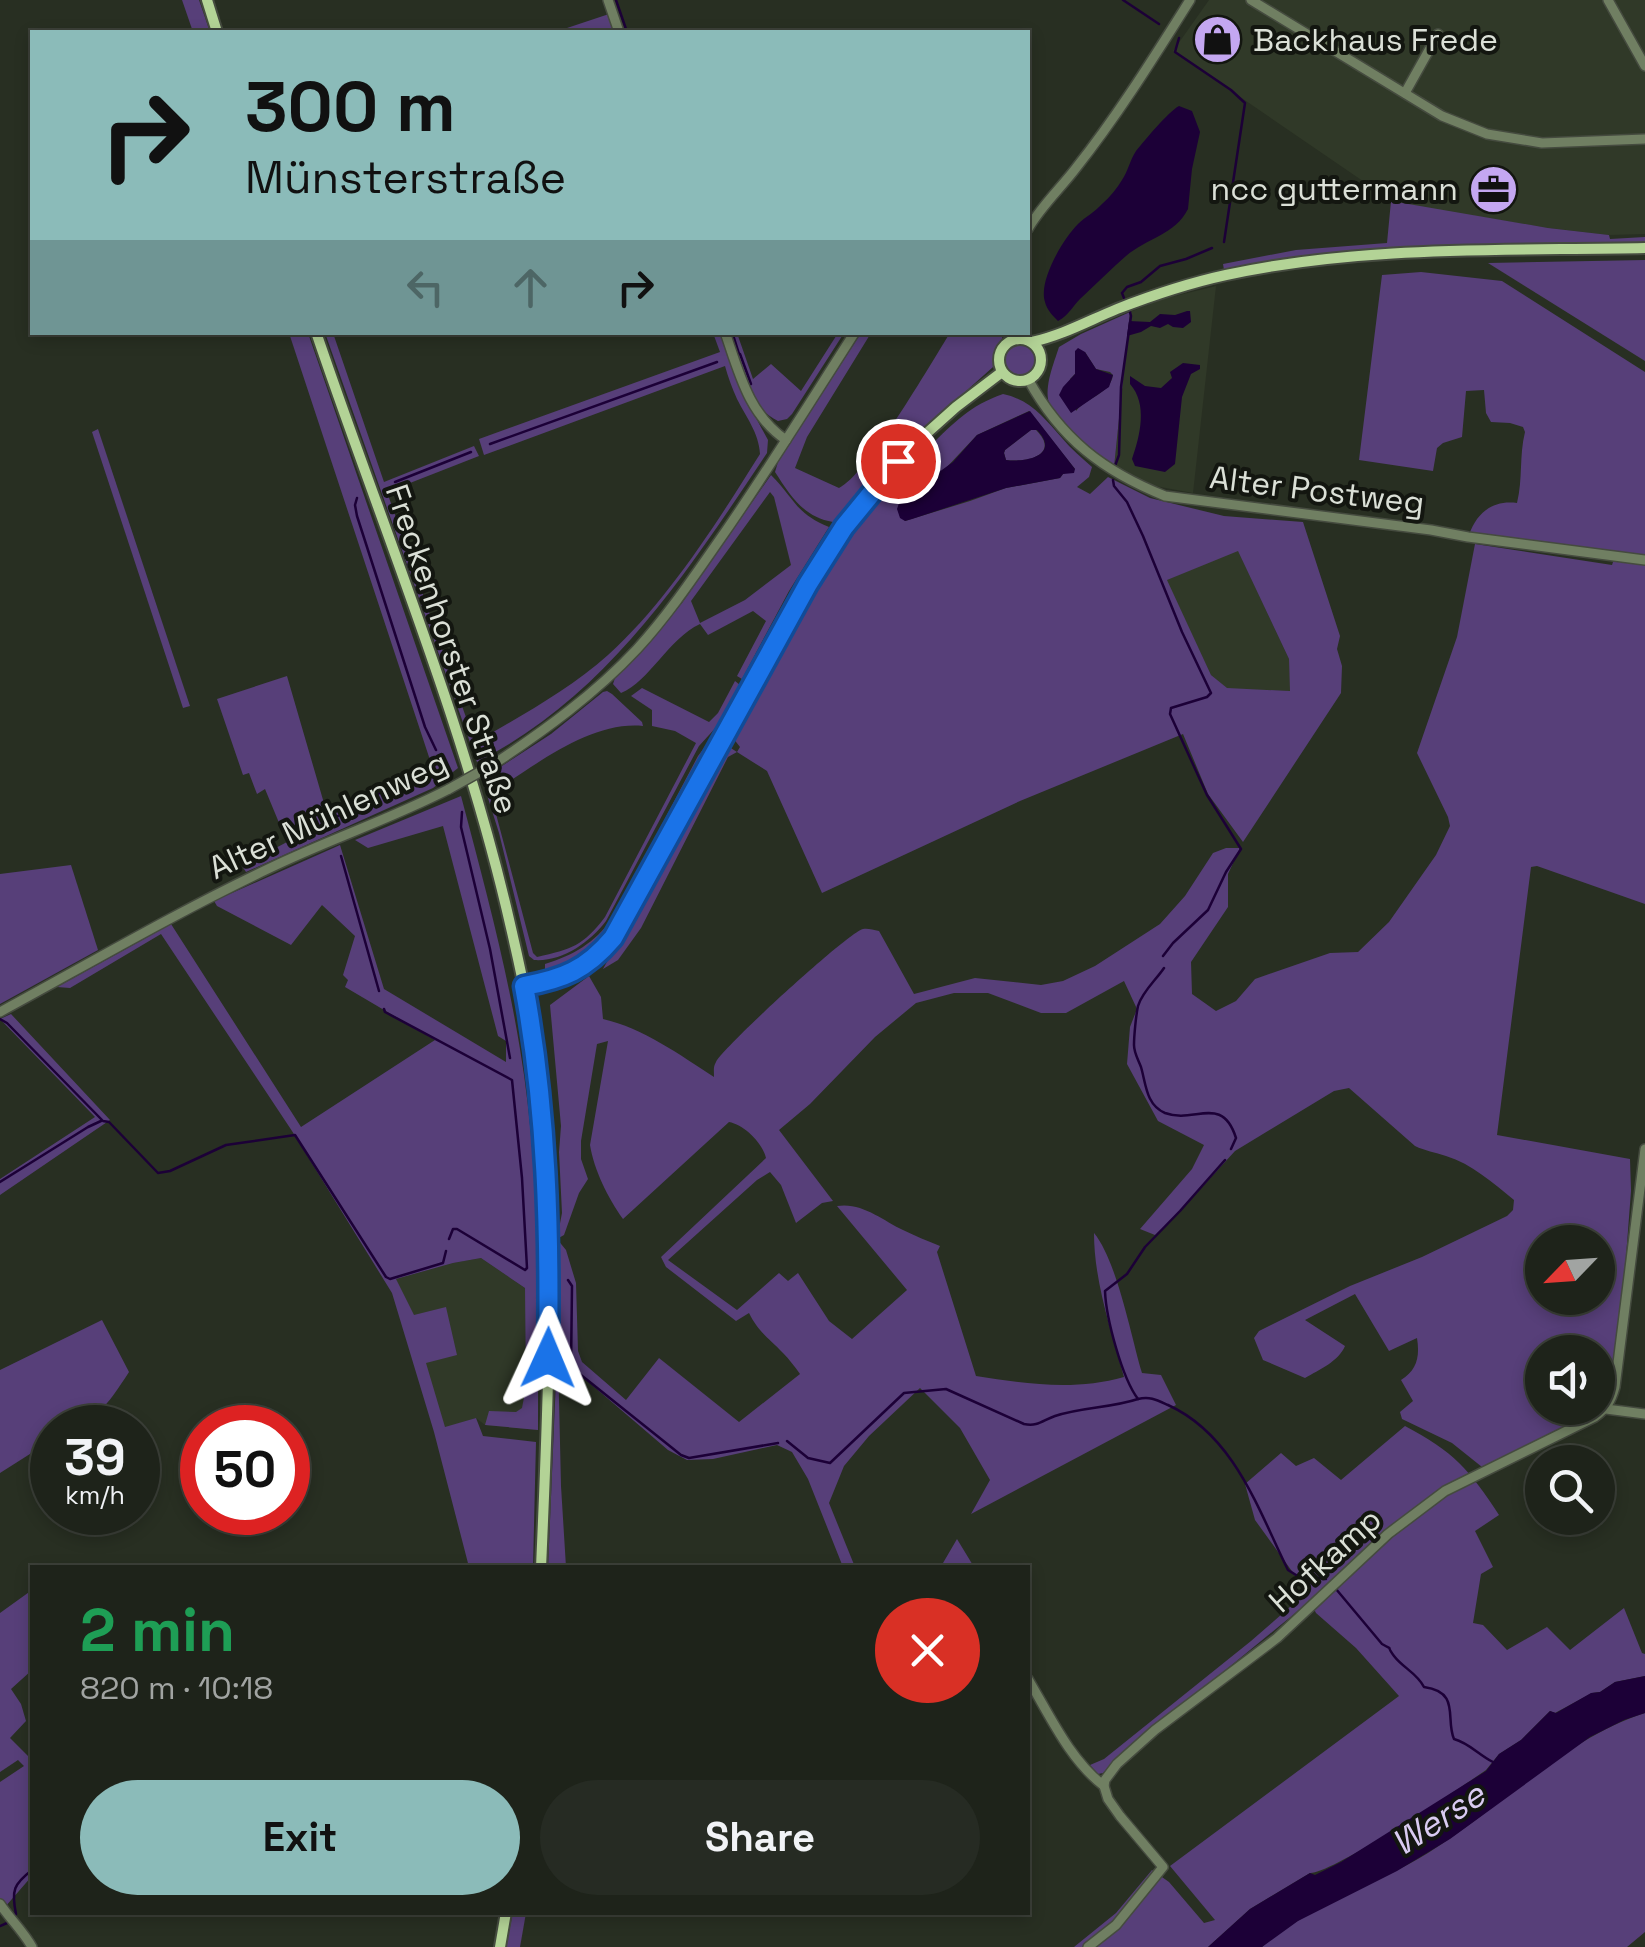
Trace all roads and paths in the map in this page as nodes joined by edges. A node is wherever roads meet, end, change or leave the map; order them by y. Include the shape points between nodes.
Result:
1 (206, 0) edge
2 (608, 0) edge
3 (1190, 0) edge
4 (1251, 0) edge
5 (1608, 0) edge
6 (216, 30) edge
7 (618, 30) edge
8 (1438, 34) dead end
9 (1645, 66) edge
10 (1405, 93) junction
11 (1645, 138) edge
12 (1031, 214) edge
13 (1645, 248) edge
14 (1067, 332) junction
15 (317, 335) edge
16 (726, 335) edge
17 (853, 335) edge
18 (1013, 336) edge
19 (1032, 342) junction
20 (1042, 358) junction
21 (1002, 372) junction
22 (1028, 380) junction
23 (786, 440) junction
24 (1645, 560) edge
25 (524, 986) junction
26 (0, 1012) edge
27 (1645, 1149) edge
28 (1615, 1379) edge
29 (1615, 1410) edge
30 (1645, 1414) edge
31 (1579, 1425) edge
32 (541, 1565) edge
33 (1030, 1682) edge
34 (1104, 1786) junction
35 (0, 1904) edge
36 (505, 1915) edge
37 (32, 1947) edge
38 (500, 1947) edge
39 (1088, 1947) edge

1 - 6 main road
2 - 7 street
3 - 12 street via 1075,170
4 - 10 street
5 - 9 street
8 - 10 street
10 - 11 street via 1487,134 1542,143
13 - 14 main road via 1416,252 1287,263 1166,291
14 - 19 main road
14 - 20 main road
15 - 25 main road, Freckenhorster Straße via 468,765
16 - 23 street via 751,402
17 - 23 street, Alter Mühlenweg
18 - 19 main road
18 - 21 main road via 1000,352
19 - 20 main road
20 - 22 main road
21 - 22 main road
21 - 25 main road via 918,441 844,527 613,938 577,971
22 - 24 street, Alter Postweg via 1076,444 1165,496
23 - 26 street, Alter Mühlenweg, bridge via 684,590 636,649 565,714 448,789 243,880
25 - 32 main road, Freckenhorster Straße via 546,1154
27 - 28 street
29 - 30 street
31 - 34 street, Hofkamp via 1416,1512 1277,1638 1131,1750
33 - 34 street via 1073,1752
34 - 39 street via 1112,1806 1163,1867 1116,1925
35 - 37 street
36 - 38 main road

